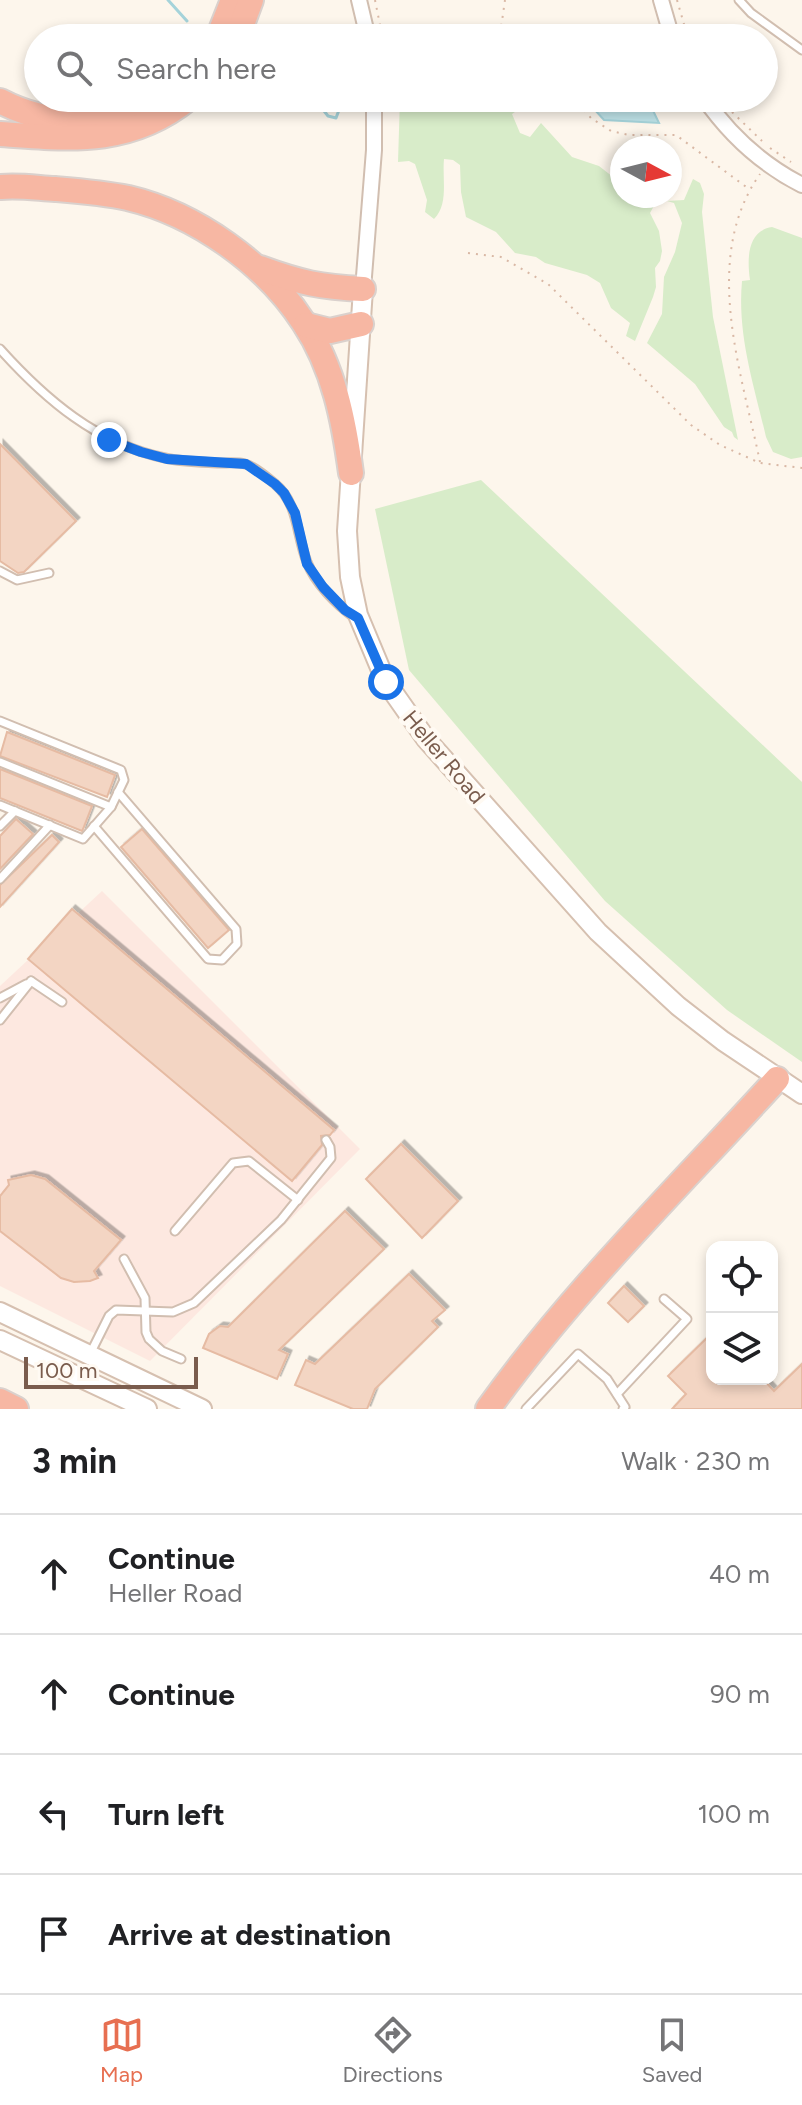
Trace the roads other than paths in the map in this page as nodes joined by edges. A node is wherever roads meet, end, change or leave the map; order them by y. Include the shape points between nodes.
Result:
1 (233, 0) edge
2 (251, 0) edge
3 (359, 0) edge
4 (661, 0) edge
5 (739, 0) edge
6 (224, 24) edge
7 (242, 24) edge
8 (370, 24) edge
9 (668, 24) edge
10 (766, 24) edge
11 (778, 33) edge
12 (802, 50) edge
13 (0, 101) edge
14 (24, 110) edge
15 (28, 112) edge
16 (125, 112) edge
17 (167, 112) edge
18 (373, 112) edge
19 (714, 112) edge
20 (0, 134) edge
21 (802, 185) edge
22 (0, 187) edge
23 (254, 265) junction
24 (363, 289) junction
25 (361, 324) junction
26 (306, 325) junction
27 (0, 349) edge
28 (351, 473) junction
29 (0, 571) edge
30 (49, 573) dead end
31 (358, 618) junction
32 (1, 723) edge
33 (0, 762) edge
34 (118, 792) junction
35 (0, 805) edge
36 (111, 807) junction
37 (15, 811) junction
38 (50, 825) junction
39 (0, 826) edge
40 (94, 826) junction
41 (0, 879) edge
42 (31, 981) junction
43 (0, 998) edge
44 (62, 1002) dead end
45 (0, 1020) edge
46 (794, 1087) edge
47 (326, 1140) dead end
48 (298, 1200) junction
49 (175, 1231) dead end
50 (124, 1259) dead end
51 (664, 1299) dead end
52 (146, 1311) junction
53 (0, 1312) edge
54 (0, 1340) edge
55 (90, 1354) junction
56 (181, 1359) dead end
57 (617, 1394) junction
58 (0, 1401) edge
59 (16, 1409) edge
60 (147, 1409) edge
61 (202, 1409) edge
62 (488, 1409) edge
63 (526, 1409) edge
64 (623, 1409) edge

1 - 6 highway
2 - 7 highway
3 - 8 street
4 - 9 street
5 - 10 lane
11 - 12 lane
13 - 14 highway
15 - 16 highway via 80,121
17 - 20 highway via 111,136
18 - 24 street, Heller Road
19 - 21 street via 768,164
22 - 23 highway via 129,198 212,233
23 - 24 highway via 303,284
23 - 26 highway
24 - 25 street, Heller Road
25 - 26 highway via 330,331
25 - 28 street, Heller Road
26 - 28 highway via 335,390
27 - 31 lane via 39,389 109,440 167,459 246,464 275,484 295,513 307,564 323,587
28 - 31 street, Heller Road via 347,531
29 - 30 lane via 17,580
31 - 46 street, Heller Road via 406,714 587,921 678,1006
32 - 34 lane via 121,770 124,780
33 - 36 lane
34 - 36 lane
34 - 40 lane via 236,929 237,944 222,960 208,959
35 - 37 lane
36 - 40 lane
37 - 38 lane
37 - 39 lane
38 - 40 lane via 83,839
38 - 41 lane
42 - 43 lane
42 - 44 lane
42 - 45 lane
46 - 62 highway via 682,1183 561,1314
47 - 48 lane via 331,1158
48 - 49 lane via 249,1161 238,1161
48 - 52 lane via 194,1303 180,1310
50 - 52 lane via 145,1298
51 - 57 lane via 687,1319
52 - 55 lane via 116,1310
52 - 56 lane via 149,1339
53 - 55 street
54 - 60 street
55 - 61 street
57 - 63 lane via 578,1354
57 - 64 lane
58 - 59 highway

